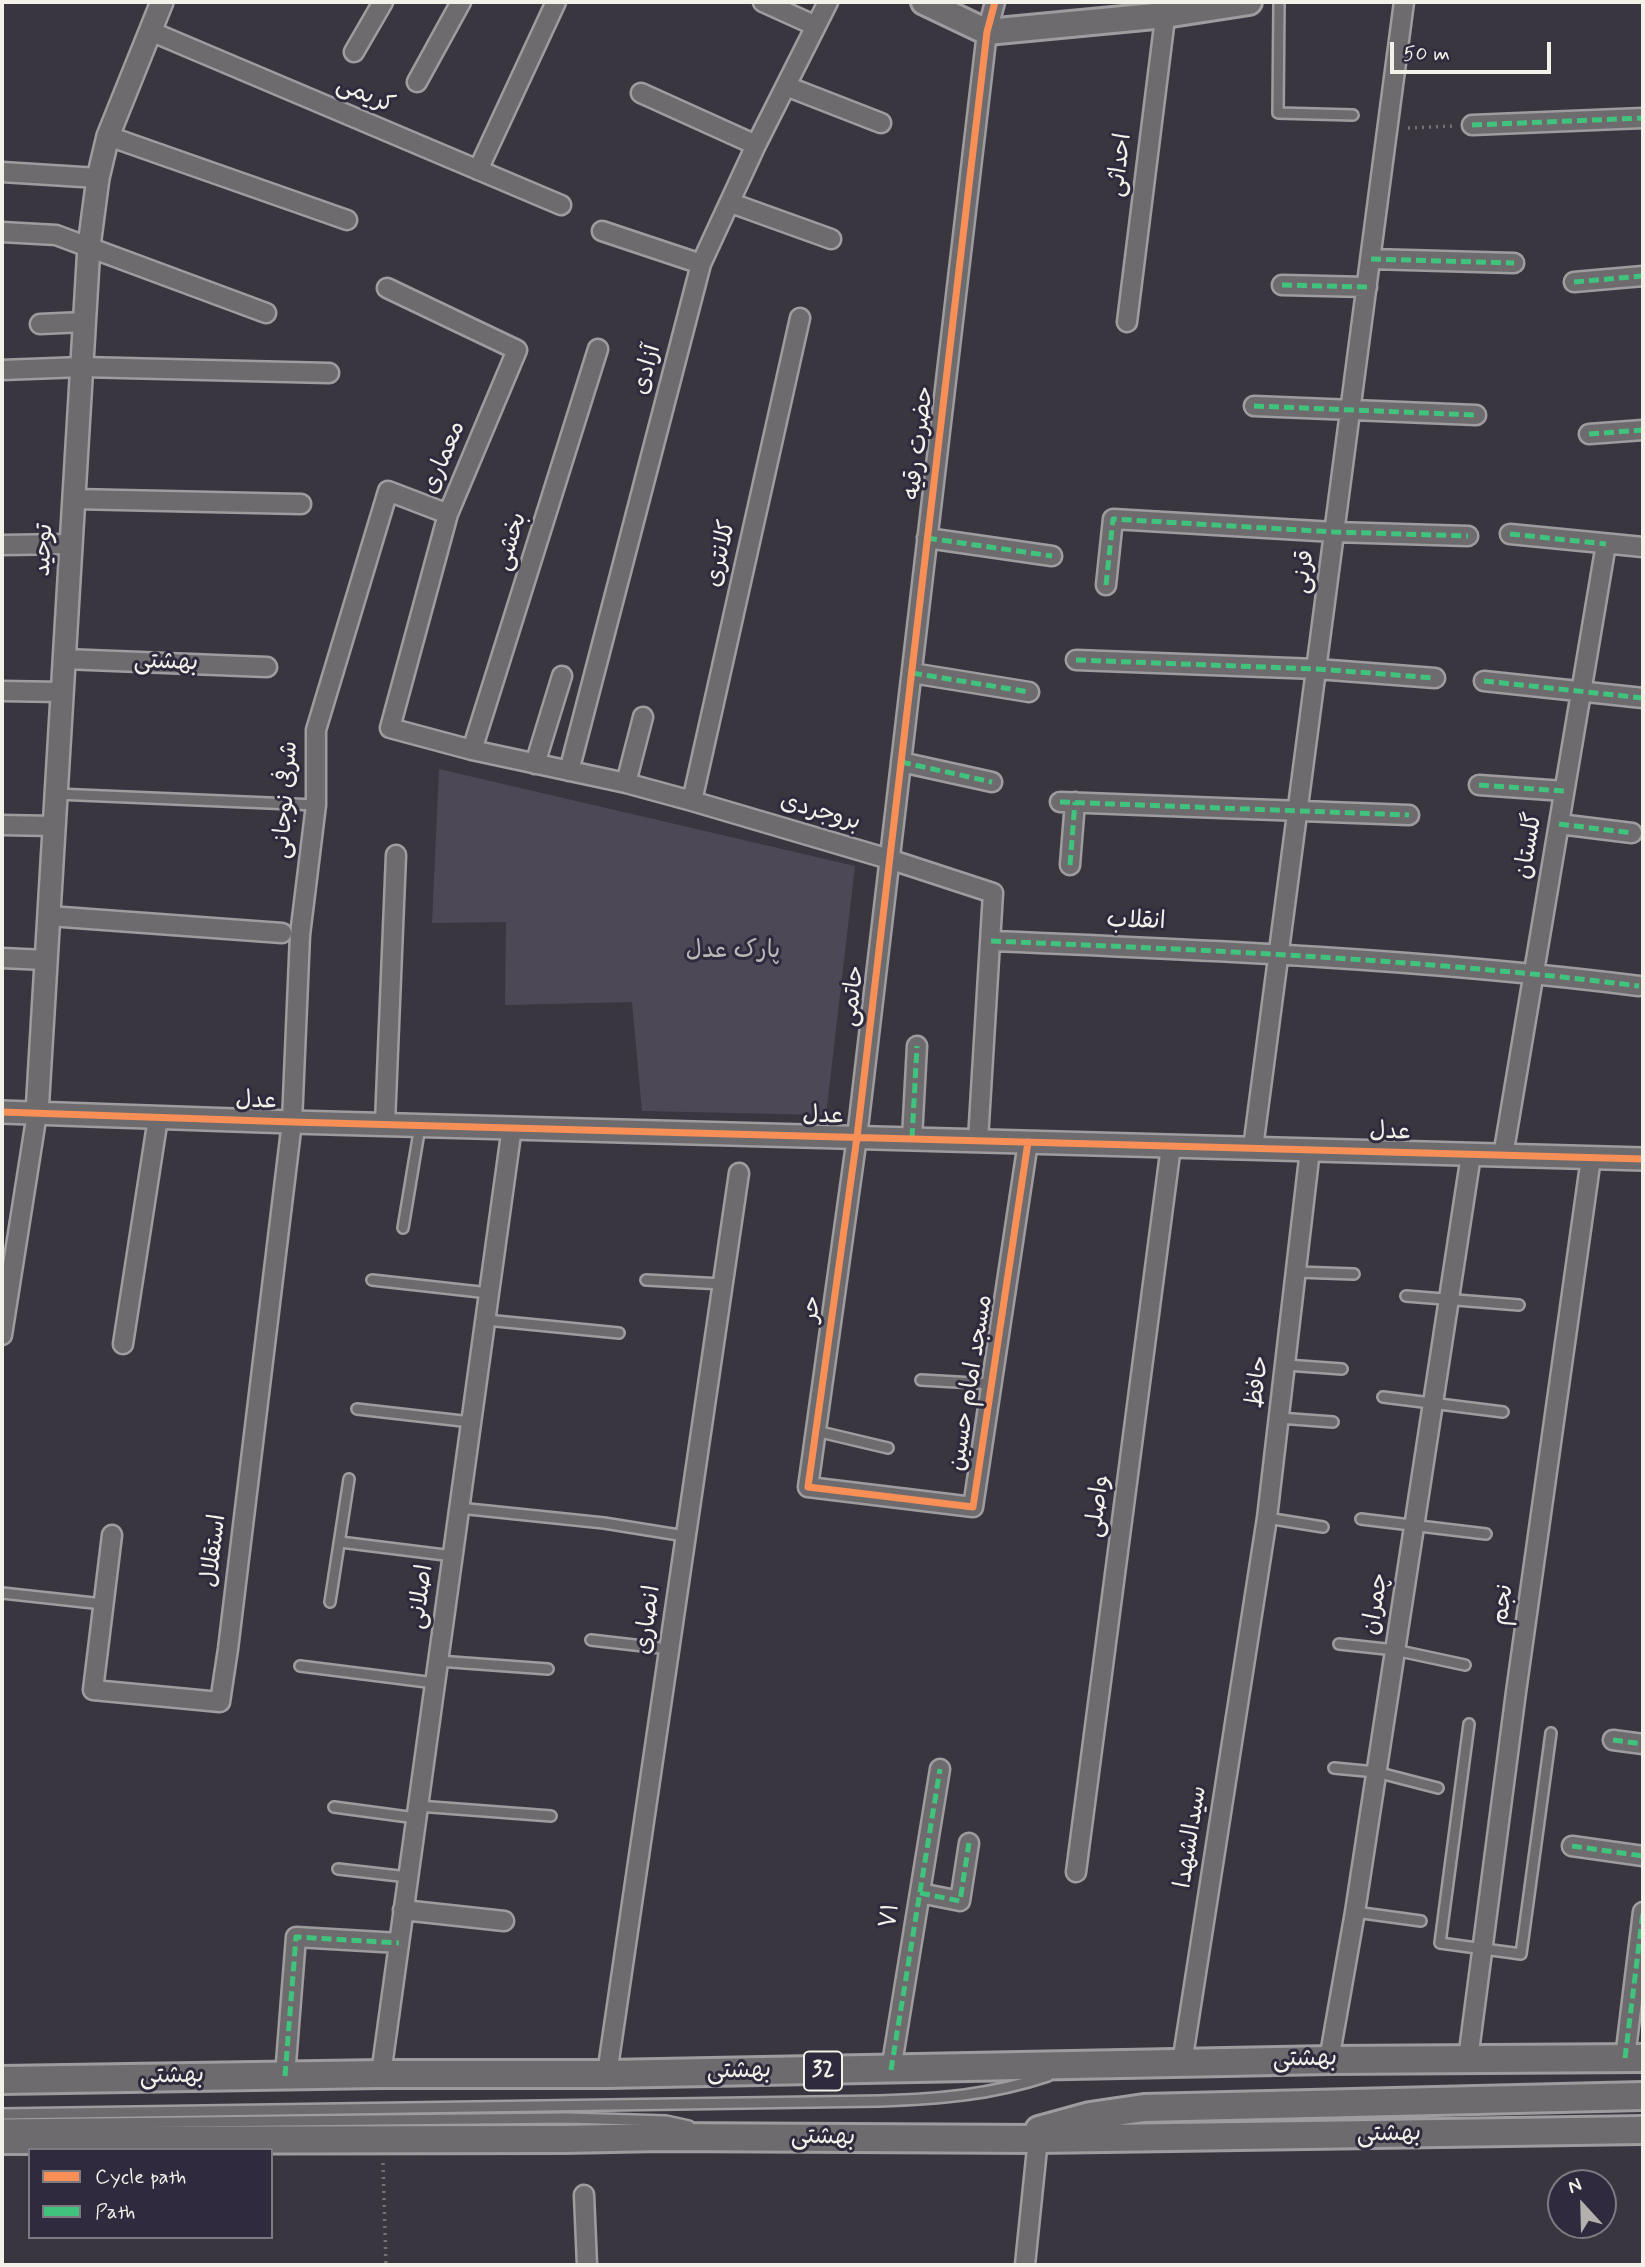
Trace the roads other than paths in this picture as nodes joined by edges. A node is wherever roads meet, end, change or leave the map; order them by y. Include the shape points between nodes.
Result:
1 (162, 2) edge
2 (383, 2) edge
3 (461, 2) edge
4 (556, 2) edge
5 (763, 2) edge
6 (828, 2) edge
7 (924, 2) edge
8 (995, 2) edge
9 (1250, 2) edge
10 (1279, 2) edge
11 (1404, 2) edge
12 (1166, 8) edge
13 (816, 26) junction
14 (150, 31) junction
15 (988, 32) junction
16 (354, 52) dead end
17 (417, 82) dead end
18 (786, 86) junction
19 (641, 93) dead end
20 (1353, 115) dead end
21 (1643, 118) edge
22 (881, 123) dead end
23 (1472, 125) road end
24 (108, 135) junction
25 (756, 145) junction
26 (478, 170) junction
27 (2, 172) edge
28 (98, 178) junction
29 (730, 203) junction
30 (561, 205) dead end
31 (347, 220) dead end
32 (602, 231) dead end
33 (2, 232) edge
34 (831, 239) dead end
35 (89, 246) junction
36 (1371, 259) junction
37 (1514, 263) dead end
38 (701, 264) junction
39 (1643, 276) edge
40 (1574, 282) dead end
41 (1282, 285) dead end
42 (1367, 287) junction
43 (387, 288) dead end
44 (266, 313) dead end
45 (800, 318) dead end
46 (84, 322) junction
47 (1127, 322) dead end
48 (40, 324) dead end
49 (598, 349) dead end
50 (82, 367) junction
51 (2, 370) edge
52 (329, 373) dead end
53 (1254, 406) dead end
54 (1351, 409) junction
55 (1476, 415) dead end
56 (1643, 430) edge
57 (1589, 433) dead end
58 (74, 499) junction
59 (301, 505) dead end
60 (448, 514) junction
61 (1334, 532) junction
62 (1510, 534) dead end
63 (1468, 536) dead end
64 (927, 538) junction
65 (71, 544) junction
66 (1606, 544) junction
67 (2, 545) edge
68 (1643, 547) edge
69 (1052, 556) dead end
70 (1106, 585) dead end
71 (64, 659) junction
72 (1076, 660) dead end
73 (267, 667) dead end
74 (1317, 669) junction
75 (912, 673) junction
76 (562, 676) dead end
77 (1435, 678) dead end
78 (1484, 681) dead end
79 (2, 691) edge
80 (1581, 691) junction
81 (62, 692) junction
82 (1028, 692) dead end
83 (1643, 698) edge
84 (643, 717) dead end
85 (390, 728) joint
86 (472, 750) junction
87 (901, 762) junction
88 (535, 764) junction
89 (569, 771) junction
90 (992, 782) dead end
91 (626, 783) junction
92 (1479, 785) dead end
93 (1564, 791) junction
94 (57, 794) junction
95 (692, 801) junction
96 (316, 805) junction
97 (1298, 810) junction
98 (1409, 815) dead end
99 (1559, 824) junction
100 (2, 825) edge
101 (54, 826) junction
102 (1632, 833) dead end
103 (396, 855) dead end
104 (889, 859) junction
105 (1070, 865) dead end
106 (49, 916) junction
107 (282, 933) dead end
108 (990, 941) junction
109 (1279, 953) junction
110 (2, 958) edge
111 (46, 960) junction
112 (1534, 973) junction
113 (1639, 986) dead end
114 (917, 1045) dead end
115 (2, 1112) edge
116 (37, 1113) junction
117 (158, 1118) junction
118 (292, 1122) junction
119 (385, 1124) junction
120 (421, 1125) junction
121 (512, 1127) junction
122 (857, 1137) junction
123 (912, 1139) junction
124 (978, 1140) junction
125 (1028, 1142) junction
126 (1171, 1146) junction
127 (1253, 1148) junction
128 (1310, 1150) junction
129 (1471, 1155) junction
130 (1503, 1156) junction
131 (1591, 1158) junction
132 (1643, 1159) edge
133 (740, 1173) dead end
134 (403, 1228) dead end
135 (1297, 1272) junction
136 (1354, 1274) dead end
137 (372, 1280) dead end
138 (646, 1280) dead end
139 (723, 1284) junction
140 (489, 1293) junction
141 (1406, 1296) dead end
142 (1447, 1300) junction
143 (1519, 1305) dead end
144 (485, 1320) junction
145 (619, 1333) dead end
146 (2, 1335) edge
147 (123, 1344) dead end
148 (1286, 1364) junction
149 (1342, 1369) dead end
150 (921, 1380) dead end
151 (992, 1384) junction
152 (1383, 1397) dead end
153 (1432, 1403) junction
154 (357, 1409) dead end
155 (1503, 1412) dead end
156 (1279, 1418) junction
157 (471, 1422) junction
158 (1333, 1422) dead end
159 (816, 1431) junction
160 (888, 1448) dead end
161 (349, 1479) dead end
162 (808, 1487) joint
163 (459, 1508) junction
164 (1267, 1518) junction
165 (1361, 1519) dead end
166 (1323, 1527) dead end
167 (1413, 1527) junction
168 (1486, 1534) dead end
169 (112, 1535) dead end
170 (685, 1536) junction
171 (340, 1542) junction
172 (453, 1556) junction
173 (2, 1592) edge
174 (330, 1602) dead end
175 (103, 1604) junction
176 (1252, 1618) joint
177 (591, 1640) dead end
178 (1339, 1644) dead end
179 (670, 1648) junction
180 (1395, 1650) junction
181 (438, 1661) junction
182 (1465, 1665) dead end
183 (300, 1666) dead end
184 (548, 1669) dead end
185 (435, 1683) junction
186 (1469, 1724) dead end
187 (1551, 1733) dead end
188 (1613, 1741) dead end
189 (1643, 1744) edge
190 (1334, 1768) dead end
191 (940, 1769) dead end
192 (1376, 1772) junction
193 (1438, 1788) dead end
194 (334, 1807) dead end
195 (417, 1812) junction
196 (551, 1816) dead end
197 (969, 1843) dead end
198 (1572, 1846) dead end
199 (1643, 1856) edge
200 (338, 1868) dead end
201 (1076, 1872) dead end
202 (408, 1877) junction
203 (920, 1893) junction
204 (403, 1910) junction
205 (1355, 1912) junction
206 (1643, 1912) edge
207 (504, 1921) dead end
208 (1420, 1921) dead end
209 (399, 1943) junction
210 (1482, 1948) junction
211 (1634, 2058) edge
212 (1468, 2059) junction
213 (1329, 2060) junction
214 (1182, 2063) junction
215 (1080, 2065) junction
216 (891, 2070) junction
217 (381, 2074) junction
218 (607, 2074) junction
219 (285, 2076) junction
220 (2, 2080) edge
221 (1643, 2096) edge
222 (2, 2114) edge
223 (2, 2124) edge
224 (1643, 2130) edge
225 (747, 2137) junction
226 (1038, 2139) junction
227 (2, 2140) edge
228 (1003, 2140) junction
229 (584, 2195) dead end
230 (587, 2265) edge
231 (1025, 2265) edge

1 - 14 street, توحید
2 - 16 street
3 - 17 street
4 - 26 street
5 - 13 street
6 - 13 street, آزادی
7 - 15 main road
8 - 15 street, حضرت رقیه
9 - 12 main road
10 - 20 lane via 1278,113
11 - 36 street, قرنی
12 - 15 main road
12 - 47 street, احداثی
13 - 18 street, آزادی
14 - 24 street, توحید
14 - 26 street, کریمی
15 - 64 street, حضرت رقیه
18 - 22 street
18 - 25 street, آزادی
19 - 25 street
21 - 23 street
24 - 28 street, توحید
24 - 31 street
25 - 29 street, آزادی
26 - 30 street, کریمی
27 - 28 street
28 - 35 street, توحید
29 - 34 street
29 - 38 street, آزادی
32 - 38 street
33 - 35 street via 56,235
35 - 44 street
35 - 46 street, توحید
36 - 37 street
36 - 42 street, قرنی
38 - 89 street, آزادی
39 - 40 street
41 - 42 street
42 - 54 street, قرنی
43 - 60 street, معماری via 517,350
45 - 95 street, کلانتری
46 - 48 street
46 - 50 street, توحید
49 - 86 street, بخشی
50 - 51 street
50 - 52 street
50 - 58 street, توحید
53 - 54 street
54 - 55 street
54 - 61 street, قرنی
56 - 57 street
58 - 59 street
58 - 65 street, توحید
60 - 85 street, معماری
60 - 96 street, شرفی نوجانی via 388,491 317,730
61 - 63 street
61 - 70 street via 1113,519
61 - 74 street, قرنی
62 - 66 street
64 - 69 street
64 - 75 street, حضرت رقیه
65 - 67 street
65 - 71 street, توحید
66 - 68 street
66 - 80 street, گلستان
71 - 73 street, بهشتی
71 - 81 street, توحید
72 - 74 street
74 - 77 street
74 - 97 street, قرنی
75 - 82 street
75 - 87 street, حضرت رقیه
76 - 88 street
78 - 80 street
79 - 81 street
80 - 83 street
80 - 93 street, گلستان
81 - 94 street, توحید
84 - 91 street
85 - 86 street, بروجردی
86 - 88 street, بروجردی
87 - 90 street
87 - 104 street, حضرت رقیه
88 - 89 street, بروجردی
89 - 91 street, بروجردی
91 - 95 street, بروجردی
92 - 93 street
93 - 99 street, گلستان
94 - 96 lane
94 - 101 street, توحید
95 - 104 street, بروجردی
96 - 118 street, شرفی نوجانی via 300,934
97 - 98 street
97 - 105 street via 1068,802
97 - 109 street, قرنی
99 - 102 street
99 - 112 street, گلستان
100 - 101 street
101 - 106 street, توحید
103 - 119 street
104 - 108 street, بروجردی via 993,893
104 - 122 street, حاتمی
106 - 107 street
106 - 111 street, توحید
108 - 109 street, انقلاب
108 - 124 street, بروجردی
109 - 112 street, انقلاب
109 - 127 street, قرنی
110 - 111 street
111 - 116 street, توحید
112 - 113 street, انقلاب
112 - 130 street, گلستان
114 - 123 street
115 - 116 street, عدل
116 - 117 street, عدل
116 - 146 street
117 - 118 street, عدل
117 - 147 street
118 - 119 street, عدل
118 - 175 street, استقلال via 220,1702 93,1690
119 - 120 street, عدل
120 - 121 street, عدل
120 - 134 lane
121 - 122 street, عدل
121 - 140 street, اصلانی
122 - 123 street, عدل
122 - 159 street, حر
123 - 124 street, عدل
124 - 125 street, عدل
125 - 126 street, عدل
125 - 151 street, مسجد امام حسین
126 - 127 street, عدل
126 - 201 street, واصلی
127 - 128 street, عدل
128 - 129 street, عدل
128 - 135 street, حافظ
129 - 130 street, عدل
129 - 142 street, چمران
130 - 131 street, عدل
131 - 132 street, عدل
131 - 210 street, نجم
133 - 139 street, انصاری
135 - 136 lane
135 - 148 street, حافظ
137 - 140 lane
138 - 139 lane
139 - 170 street, انصاری
140 - 144 street, اصلانی
141 - 142 lane
142 - 143 lane
142 - 153 street, چمران
144 - 145 lane
144 - 157 street, اصلانی
148 - 149 lane
148 - 156 street, حافظ
150 - 151 lane
151 - 162 street, مسجد امام حسین via 973,1507
152 - 153 lane
153 - 155 lane
153 - 167 street, چمران
154 - 157 lane
156 - 158 lane
156 - 164 street, حافظ
157 - 163 street, اصلانی
159 - 160 lane
159 - 162 street, حر
161 - 171 lane
163 - 170 lane
163 - 172 street, اصلانی
164 - 166 lane
164 - 176 street, حافظ
165 - 167 lane
167 - 168 lane
167 - 180 street, چمران
169 - 175 street, استقلال
170 - 179 street, انصاری
171 - 172 lane
171 - 174 lane
172 - 181 street, اصلانی
173 - 175 lane
176 - 214 street, سیدالشهدا
177 - 179 lane
178 - 180 lane
179 - 218 street, انصاری
180 - 182 lane
180 - 192 street, چمران
181 - 184 lane
181 - 185 street, اصلانی
183 - 185 lane
185 - 195 street, اصلانی
186 - 210 lane via 1440,1943
187 - 210 lane via 1521,1954
188 - 189 street
190 - 192 lane
191 - 203 street, ۷۱
192 - 193 lane
192 - 205 street, چمران
194 - 195 lane
195 - 196 lane
195 - 202 street, اصلانی
197 - 203 street via 960,1901
198 - 199 street
200 - 202 lane
202 - 204 street, اصلانی
203 - 216 street, ۷۱
204 - 207 street
204 - 209 street, اصلانی
205 - 208 lane
205 - 213 street, چمران
206 - 211 street
209 - 217 street, اصلانی
209 - 219 street via 296,1937
210 - 212 street, نجم
211 - 212 main road, بهشتى / 32
212 - 213 main road, بهشتى / 32
213 - 214 main road, بهشتى / 32
214 - 215 main road, بهشتى / 32
215 - 216 main road, بهشتى / 32
215 - 222 lane via 1012,2088 952,2098
216 - 218 main road, بهشتى / 32
217 - 218 main road, بهشتى / 32
217 - 219 main road, بهشتى / 32
219 - 220 main road, بهشتى / 32
221 - 228 main road via 1144,2108 1090,2116
223 - 225 lane via 568,2118 666,2122
224 - 226 main road, بهشتی
225 - 227 main road, بهشتی
225 - 228 main road, بهشتی
226 - 228 main road, بهشتی
226 - 231 street
229 - 230 street

